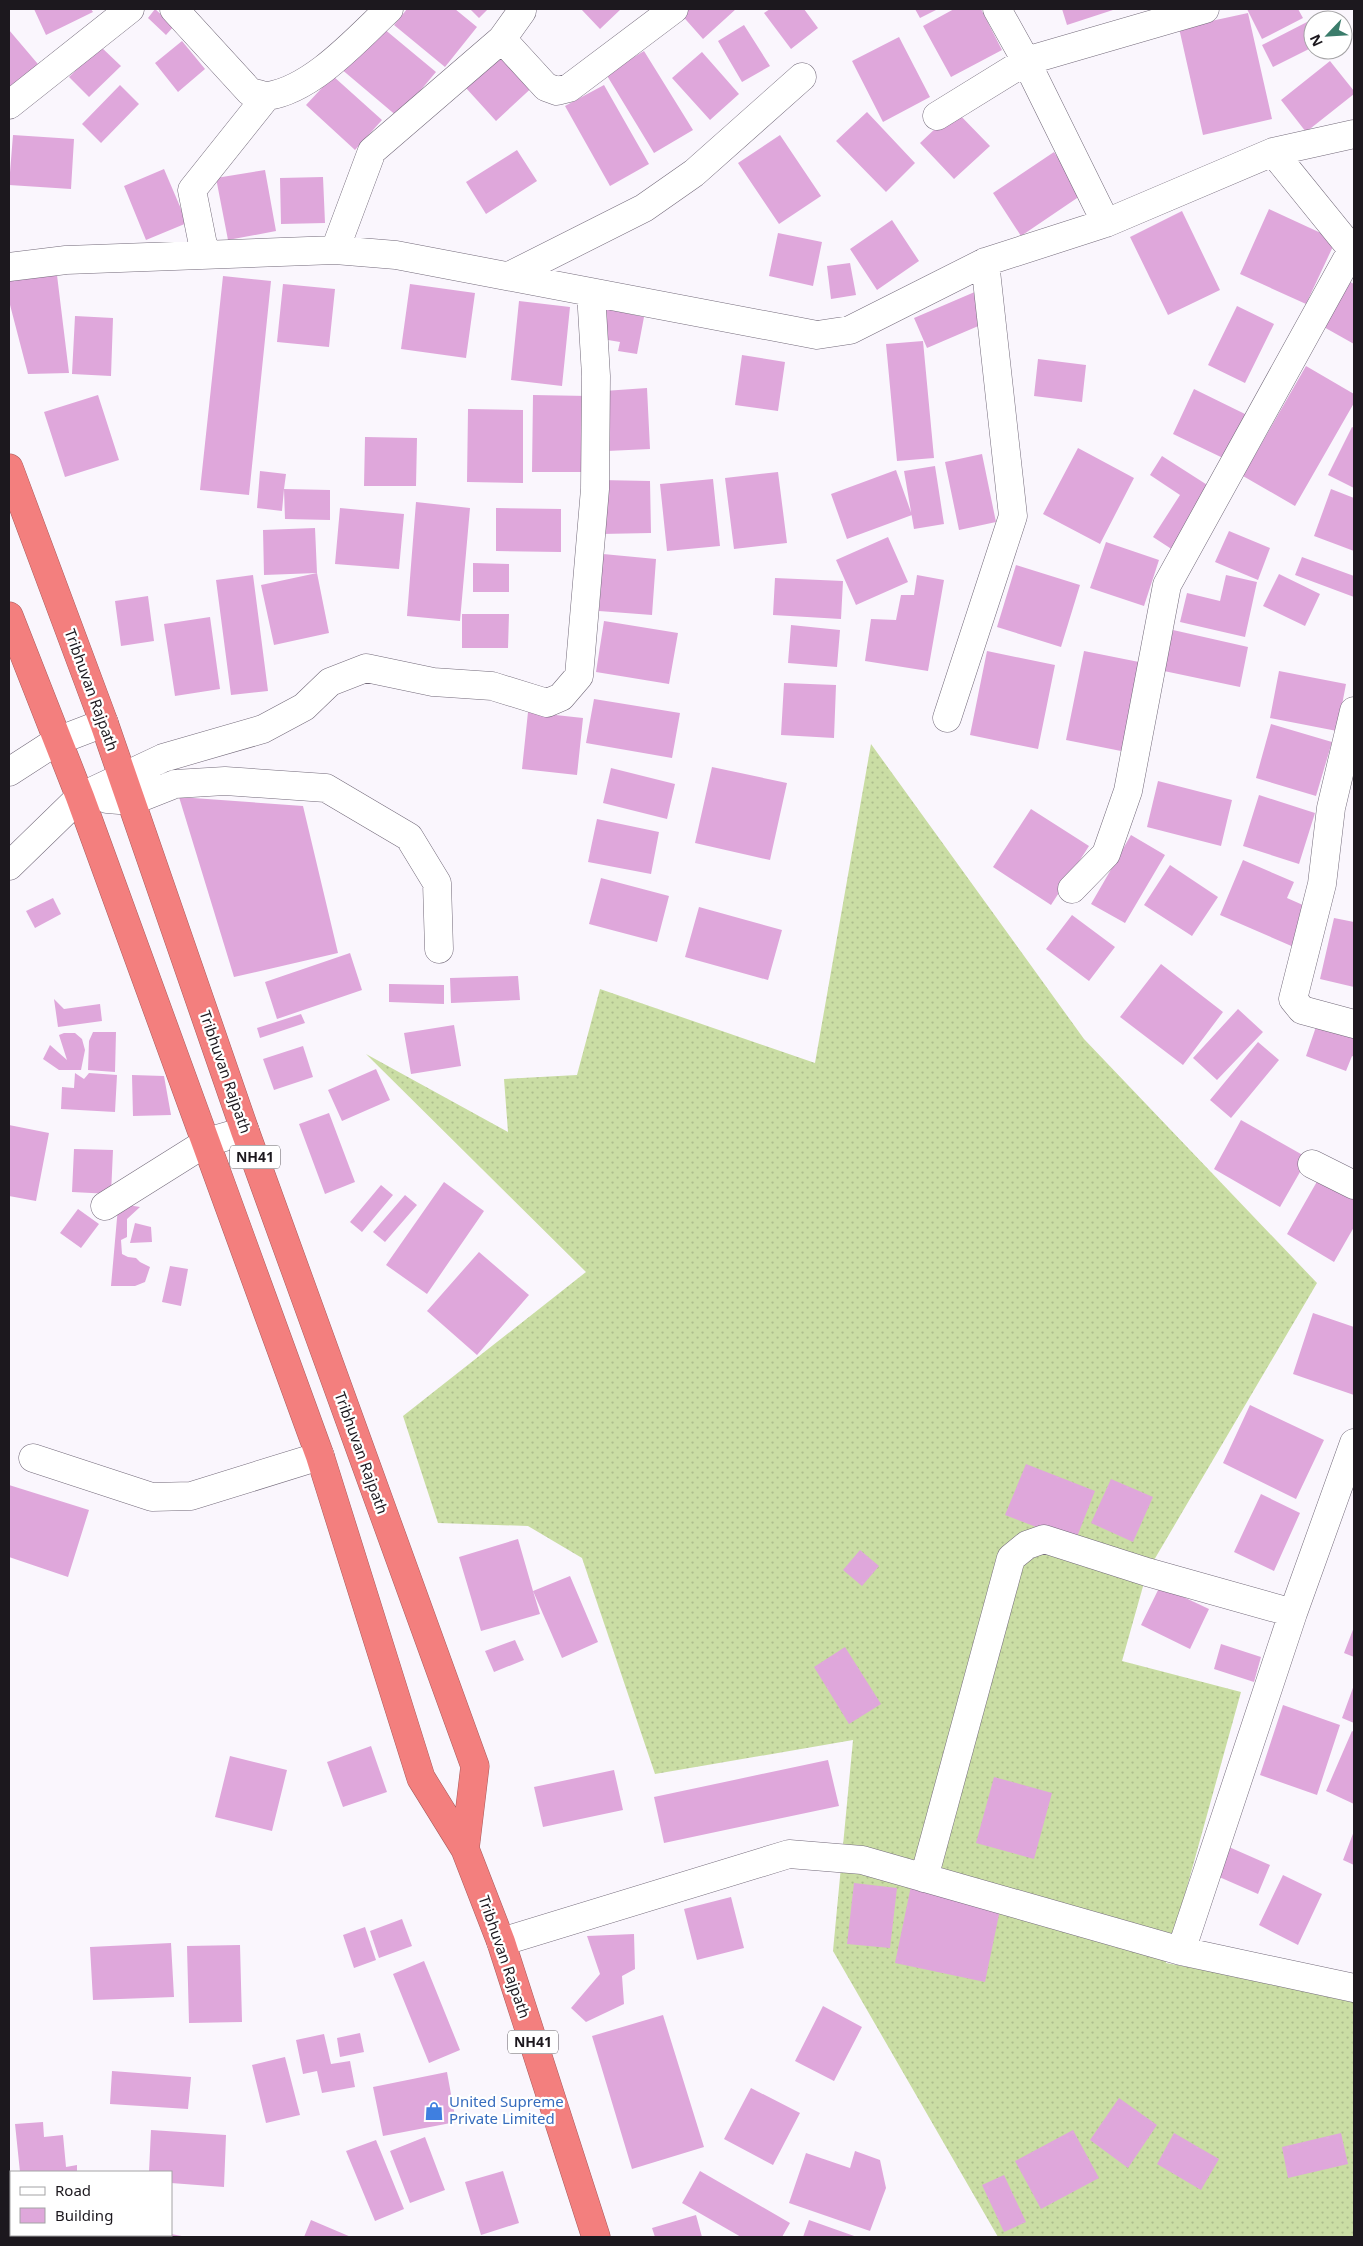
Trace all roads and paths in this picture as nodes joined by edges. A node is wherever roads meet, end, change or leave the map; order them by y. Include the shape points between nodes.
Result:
1 (130, 9) edge
2 (389, 9) edge
3 (674, 9) edge
4 (997, 9) edge
5 (1205, 9) edge
6 (522, 11) dead end
7 (185, 13) edge
8 (502, 39) junction
9 (1026, 62) junction
10 (802, 77) dead end
11 (267, 96) junction
12 (9, 105) edge
13 (937, 116) dead end
14 (1354, 134) edge
15 (1273, 152) junction
16 (1106, 223) junction
17 (335, 250) junction
18 (1353, 251) edge
19 (205, 255) junction
20 (985, 262) junction
21 (9, 267) edge
22 (509, 276) junction
23 (590, 292) junction
24 (9, 468) edge
25 (9, 616) edge
26 (1354, 712) edge
27 (947, 718) dead end
28 (104, 723) junction
29 (57, 741) junction
30 (9, 772) edge
31 (127, 789) junction
32 (80, 797) junction
33 (9, 866) edge
34 (1072, 889) dead end
35 (439, 949) dead end
36 (1354, 1024) edge
37 (246, 1131) junction
38 (207, 1142) junction
39 (1312, 1164) dead end
40 (1354, 1185) edge
41 (105, 1206) dead end
42 (1354, 1443) edge
43 (320, 1456) junction
44 (33, 1458) dead end
45 (1293, 1613) junction
46 (465, 1849) junction
47 (924, 1878) junction
48 (501, 1942) junction
49 (1181, 1952) junction
50 (1354, 1988) edge
51 (596, 2237) edge

1 - 12 street
2 - 11 street via 336,58 298,86
3 - 8 street via 569,88 557,91 546,87
4 - 9 street
5 - 9 street
6 - 8 street
7 - 11 street via 250,92
8 - 17 street via 372,152
9 - 13 street
9 - 16 street
10 - 22 street via 694,173 644,208
11 - 19 street via 192,190
14 - 15 street
15 - 16 street
15 - 18 street
16 - 20 street
17 - 19 street
17 - 22 street via 396,255
18 - 34 street via 1168,584 1128,791 1106,854
19 - 21 street via 66,260
20 - 23 street via 850,330 817,335
20 - 27 street via 1012,516
22 - 23 street
23 - 31 street via 596,376 595,489 579,676 561,696 547,702 492,686 433,682 366,668 330,682 304,706 263,729 163,758
24 - 28 highway, Tribhuvan Rajpath / NH41
25 - 29 highway, Tribhuvan Rajpath / NH41
26 - 36 street via 1331,808 1322,884 1293,999 1302,1010
28 - 29 street
28 - 31 highway, Tribhuvan Rajpath / NH41
29 - 30 street
29 - 32 highway, Tribhuvan Rajpath / NH41
31 - 32 street
31 - 35 street via 225,782 326,788 409,837 437,883
31 - 37 highway, Tribhuvan Rajpath / NH41
32 - 33 street
32 - 38 highway, Tribhuvan Rajpath / NH41
37 - 38 street
37 - 46 highway, Tribhuvan Rajpath / NH41 via 476,1766
38 - 41 street
38 - 43 highway, Tribhuvan Rajpath / NH41
39 - 40 street
42 - 45 street
43 - 44 street via 191,1496 152,1497
43 - 46 highway, Tribhuvan Rajpath / NH41 via 421,1778
45 - 47 street via 1044,1539 1027,1545 1011,1558
45 - 49 street
46 - 48 highway, Tribhuvan Rajpath / NH41
47 - 48 street via 862,1860 789,1854
47 - 49 street
48 - 51 highway, Tribhuvan Rajpath / NH41
49 - 50 street

